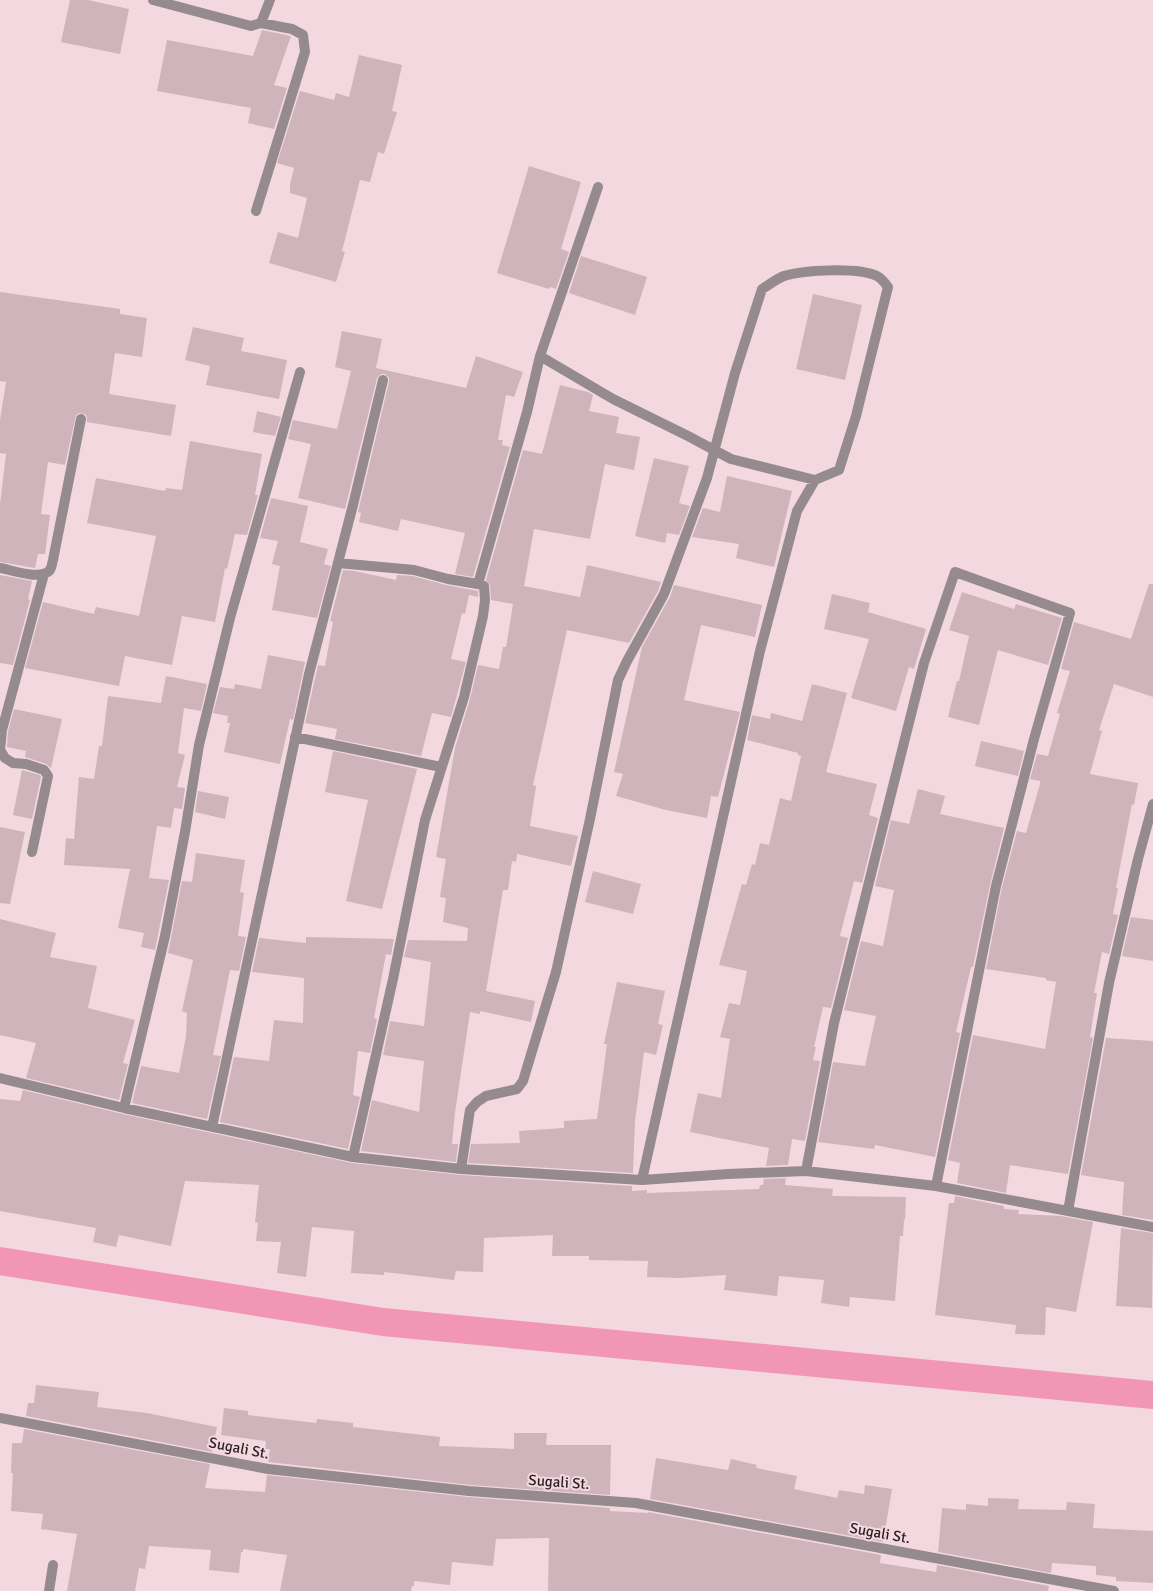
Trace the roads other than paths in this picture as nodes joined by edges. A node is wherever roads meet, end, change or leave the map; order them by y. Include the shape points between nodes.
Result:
1 (152, 0) edge
2 (270, 0) edge
3 (261, 22) junction
4 (598, 187) dead end
5 (256, 211) dead end
6 (540, 356) junction
7 (300, 372) dead end
8 (384, 380) dead end
9 (82, 419) dead end
10 (715, 451) junction
11 (815, 480) junction
12 (338, 563) junction
13 (0, 568) edge
14 (44, 574) junction
15 (478, 584) junction
16 (295, 737) junction
17 (441, 767) junction
18 (1153, 804) edge
19 (32, 852) dead end
20 (0, 1078) edge
21 (124, 1108) junction
22 (212, 1127) junction
23 (353, 1157) junction
24 (461, 1169) junction
25 (806, 1171) junction
26 (642, 1180) junction
27 (936, 1186) junction
28 (1068, 1211) junction
29 (1153, 1227) edge
30 (0, 1418) edge
31 (53, 1565) dead end
32 (49, 1591) edge
33 (1114, 1591) edge

1 - 3 street via 251,26
2 - 3 street
3 - 5 street via 303,35 305,52
4 - 6 street
6 - 10 street via 613,399
6 - 15 street via 527,412
7 - 21 street via 230,618 199,745 165,936
8 - 12 street
9 - 14 street via 53,560 50,569
10 - 11 street via 731,459
10 - 11 street via 734,373 762,289 783,276 812,271 854,272 877,276 888,287 840,470
10 - 24 street via 664,594 618,680 556,972 523,1081 517,1090 486,1096 470,1110
11 - 26 street via 797,511 760,651
12 - 15 street via 414,570
12 - 16 street
13 - 14 street via 37,576
14 - 19 street via 2,730 0,750 5,758 44,770 48,776
15 - 17 street via 484,586 482,616 464,697
16 - 17 street
16 - 22 street
17 - 23 street via 424,820 393,979
18 - 28 street via 1109,983
20 - 21 street
21 - 22 street
22 - 23 street
23 - 24 street
24 - 26 street
25 - 26 street
25 - 27 street
25 - 27 street via 834,1023 877,850 924,663 955,572 1070,613 996,886
27 - 28 street
28 - 29 street
30 - 33 street, Sugali St. via 268,1469 469,1491 636,1503
31 - 32 street

